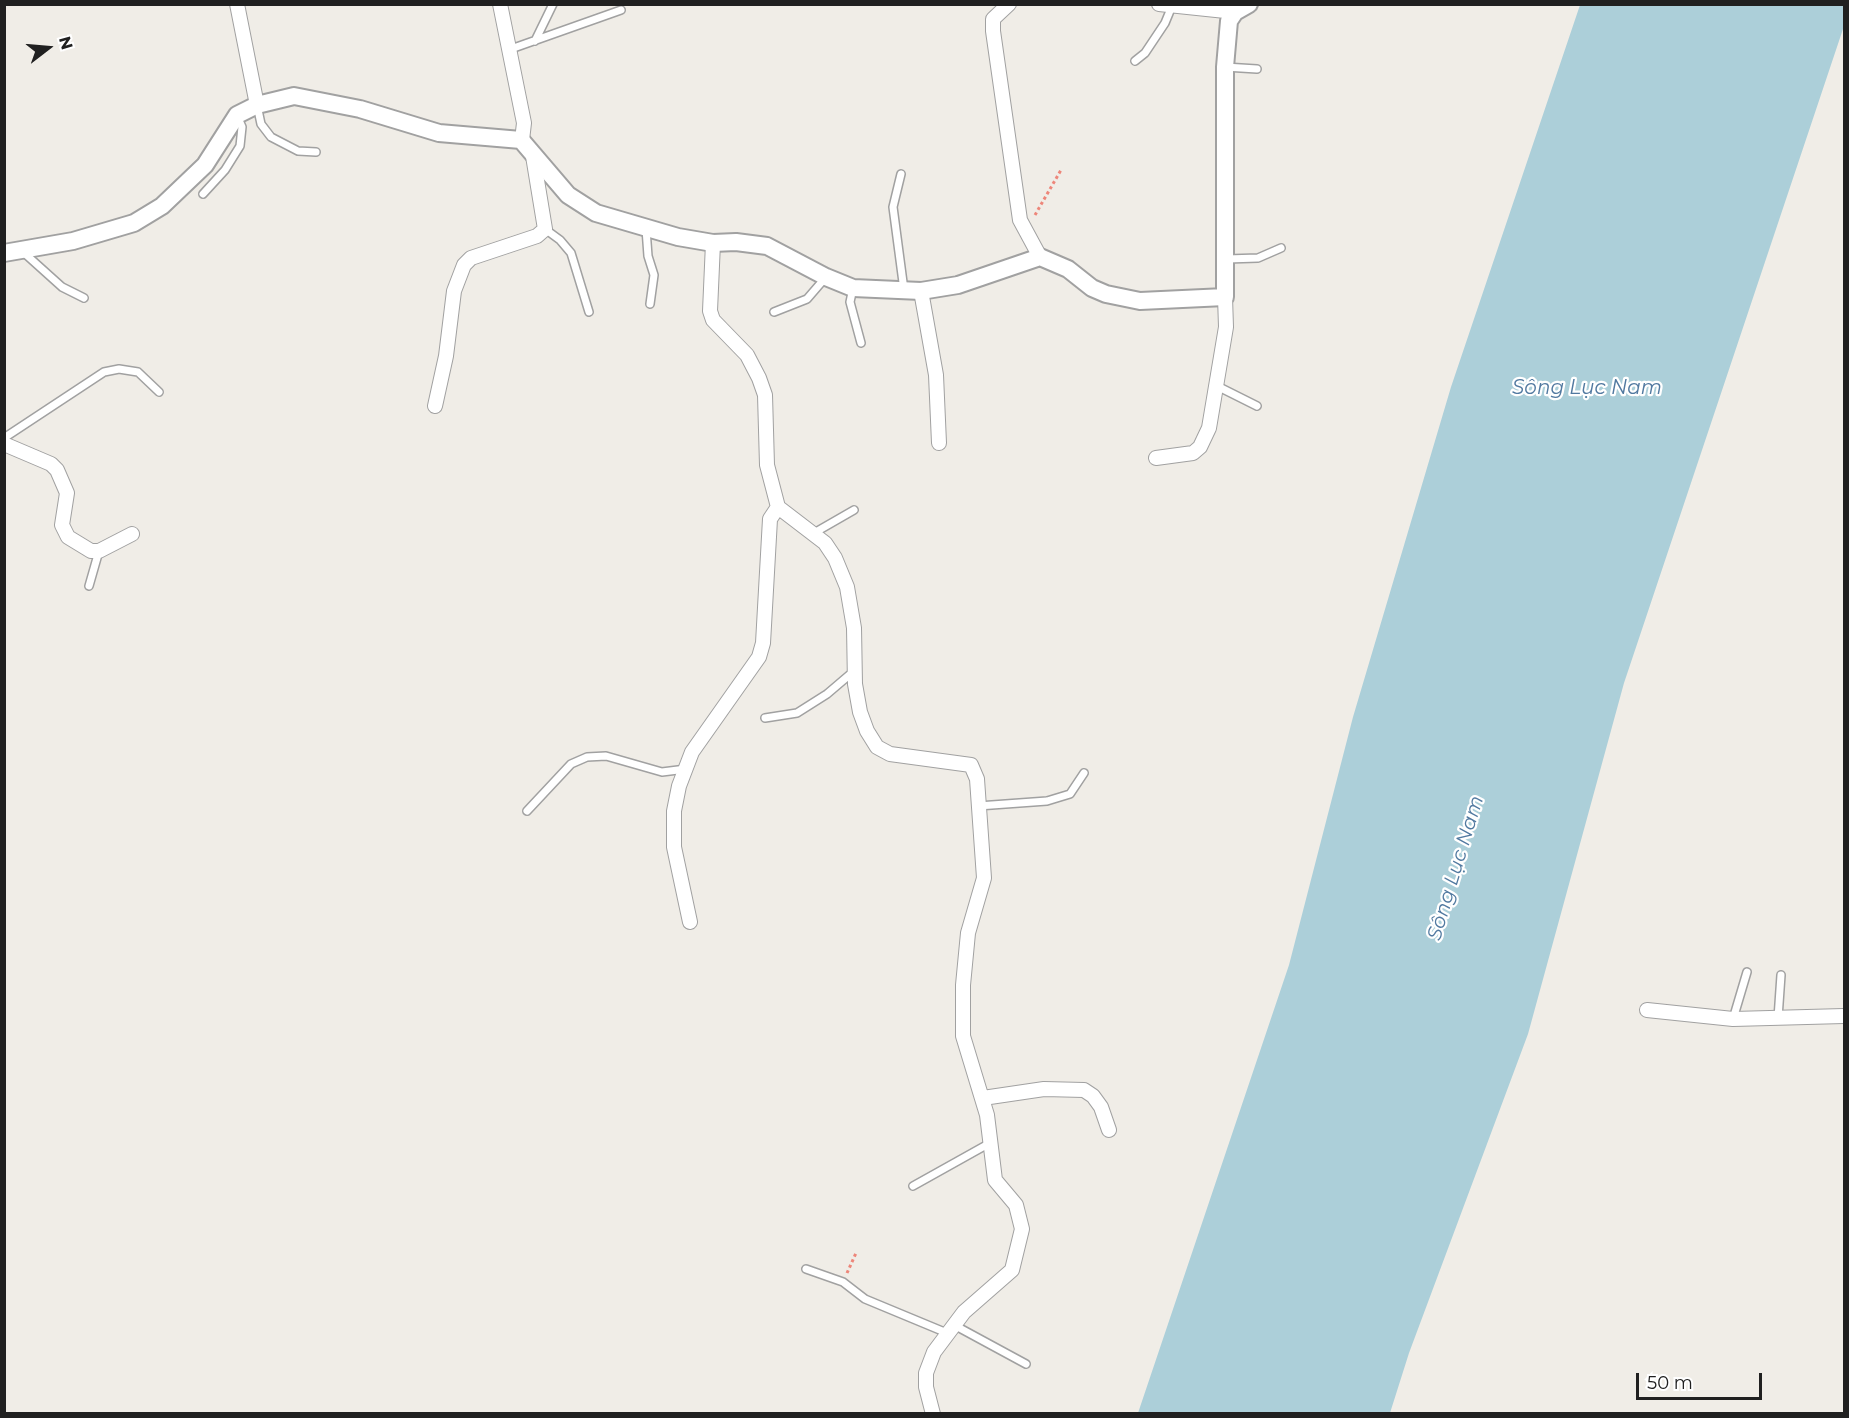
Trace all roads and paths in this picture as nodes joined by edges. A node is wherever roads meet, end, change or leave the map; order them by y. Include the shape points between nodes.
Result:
1 (237, 4) edge
2 (500, 4) edge
3 (553, 4) edge
4 (1009, 4) edge
5 (1165, 5) edge
6 (1242, 8) edge
7 (621, 10) dead end
8 (535, 41) junction
9 (508, 50) junction
10 (1135, 61) dead end
11 (1226, 68) junction
12 (1257, 69) dead end
13 (257, 105) junction
14 (237, 115) junction
15 (522, 140) junction
16 (315, 152) dead end
17 (533, 156) junction
18 (1061, 170) dead end
19 (901, 174) dead end
20 (202, 194) dead end
21 (1024, 228) junction
22 (646, 229) junction
23 (545, 230) junction
24 (713, 243) junction
25 (1281, 248) dead end
26 (13, 251) edge
27 (1040, 257) junction
28 (1227, 259) junction
29 (826, 277) junction
30 (853, 288) junction
31 (904, 291) junction
32 (921, 291) junction
33 (1225, 297) junction
34 (84, 298) dead end
35 (650, 304) dead end
36 (589, 312) dead end
37 (774, 312) dead end
38 (861, 343) dead end
39 (1217, 386) junction
40 (159, 392) dead end
41 (435, 406) dead end
42 (1257, 406) dead end
43 (4, 438) edge
44 (939, 443) dead end
45 (4, 444) edge
46 (1156, 458) dead end
47 (778, 507) junction
48 (854, 510) dead end
49 (814, 533) junction
50 (132, 534) dead end
51 (99, 551) junction
52 (88, 586) dead end
53 (854, 671) junction
54 (765, 718) dead end
55 (686, 769) junction
56 (1084, 773) dead end
57 (978, 806) junction
58 (527, 811) dead end
59 (690, 922) dead end
60 (1747, 972) dead end
61 (1781, 975) dead end
62 (1647, 1010) dead end
63 (1845, 1017) edge
64 (1778, 1018) junction
65 (1733, 1019) junction
66 (983, 1098) junction
67 (1109, 1130) dead end
68 (990, 1143) junction
69 (913, 1186) dead end
70 (856, 1253) dead end
71 (806, 1269) dead end
72 (843, 1282) junction
73 (951, 1329) junction
74 (1026, 1364) dead end
75 (933, 1413) edge

1 - 13 street
2 - 9 street
3 - 8 lane
4 - 21 street via 993,19 993,31 1014,190
5 - 6 street
5 - 10 lane via 1165,22 1145,53
6 - 11 street via 1229,21
7 - 8 lane
8 - 9 lane
9 - 15 street via 524,123
11 - 12 lane
11 - 28 street
13 - 14 street
13 - 15 street via 284,97 312,98 439,134
13 - 16 lane via 261,124 271,137 298,151
14 - 20 lane via 242,128 240,146 225,170
14 - 26 street via 205,165 153,212 134,223 73,242
15 - 17 street
17 - 22 street via 568,195 596,213
17 - 23 street
18 - 21 path
19 - 31 lane via 893,207
21 - 27 street
22 - 24 street
22 - 35 lane via 654,275
23 - 36 lane via 571,253
23 - 41 street via 471,258 464,265 454,291
24 - 29 street via 767,246
24 - 47 street via 712,320 747,355 759,378 765,395 767,465
25 - 28 lane via 1258,258
26 - 34 lane
27 - 32 street via 958,285
27 - 33 street via 1068,269 1106,294 1140,301
28 - 33 street
29 - 30 street
29 - 37 lane via 807,299
30 - 31 street
30 - 38 lane via 850,302
31 - 32 street
32 - 44 street via 936,375
33 - 39 street via 1226,327
39 - 42 lane
39 - 46 street via 1209,428 1200,447 1192,453
40 - 43 lane via 138,372 104,372
45 - 51 street via 57,470 67,493 64,532 86,549
47 - 49 street
47 - 55 street via 770,519 759,657 692,752
48 - 49 lane
49 - 53 street via 835,558 847,587 854,628
50 - 51 street
51 - 52 lane
53 - 54 lane via 797,714
53 - 57 street via 860,712 877,747 890,754 971,765 977,780
55 - 58 lane via 662,772 606,756 587,757 571,764
55 - 59 street via 674,812 674,847
56 - 57 lane via 1071,794 1047,801
57 - 66 street via 984,878 968,933 963,1036
60 - 65 lane
61 - 64 lane
62 - 65 street
63 - 64 street
64 - 65 street
66 - 67 street via 1044,1089 1084,1090 1101,1107
66 - 68 street
68 - 69 lane
68 - 73 street via 995,1180 1016,1205 1022,1229 1012,1270
70 - 72 path
71 - 72 lane
72 - 73 lane via 865,1299
73 - 74 lane
73 - 75 street via 934,1352 926,1373

